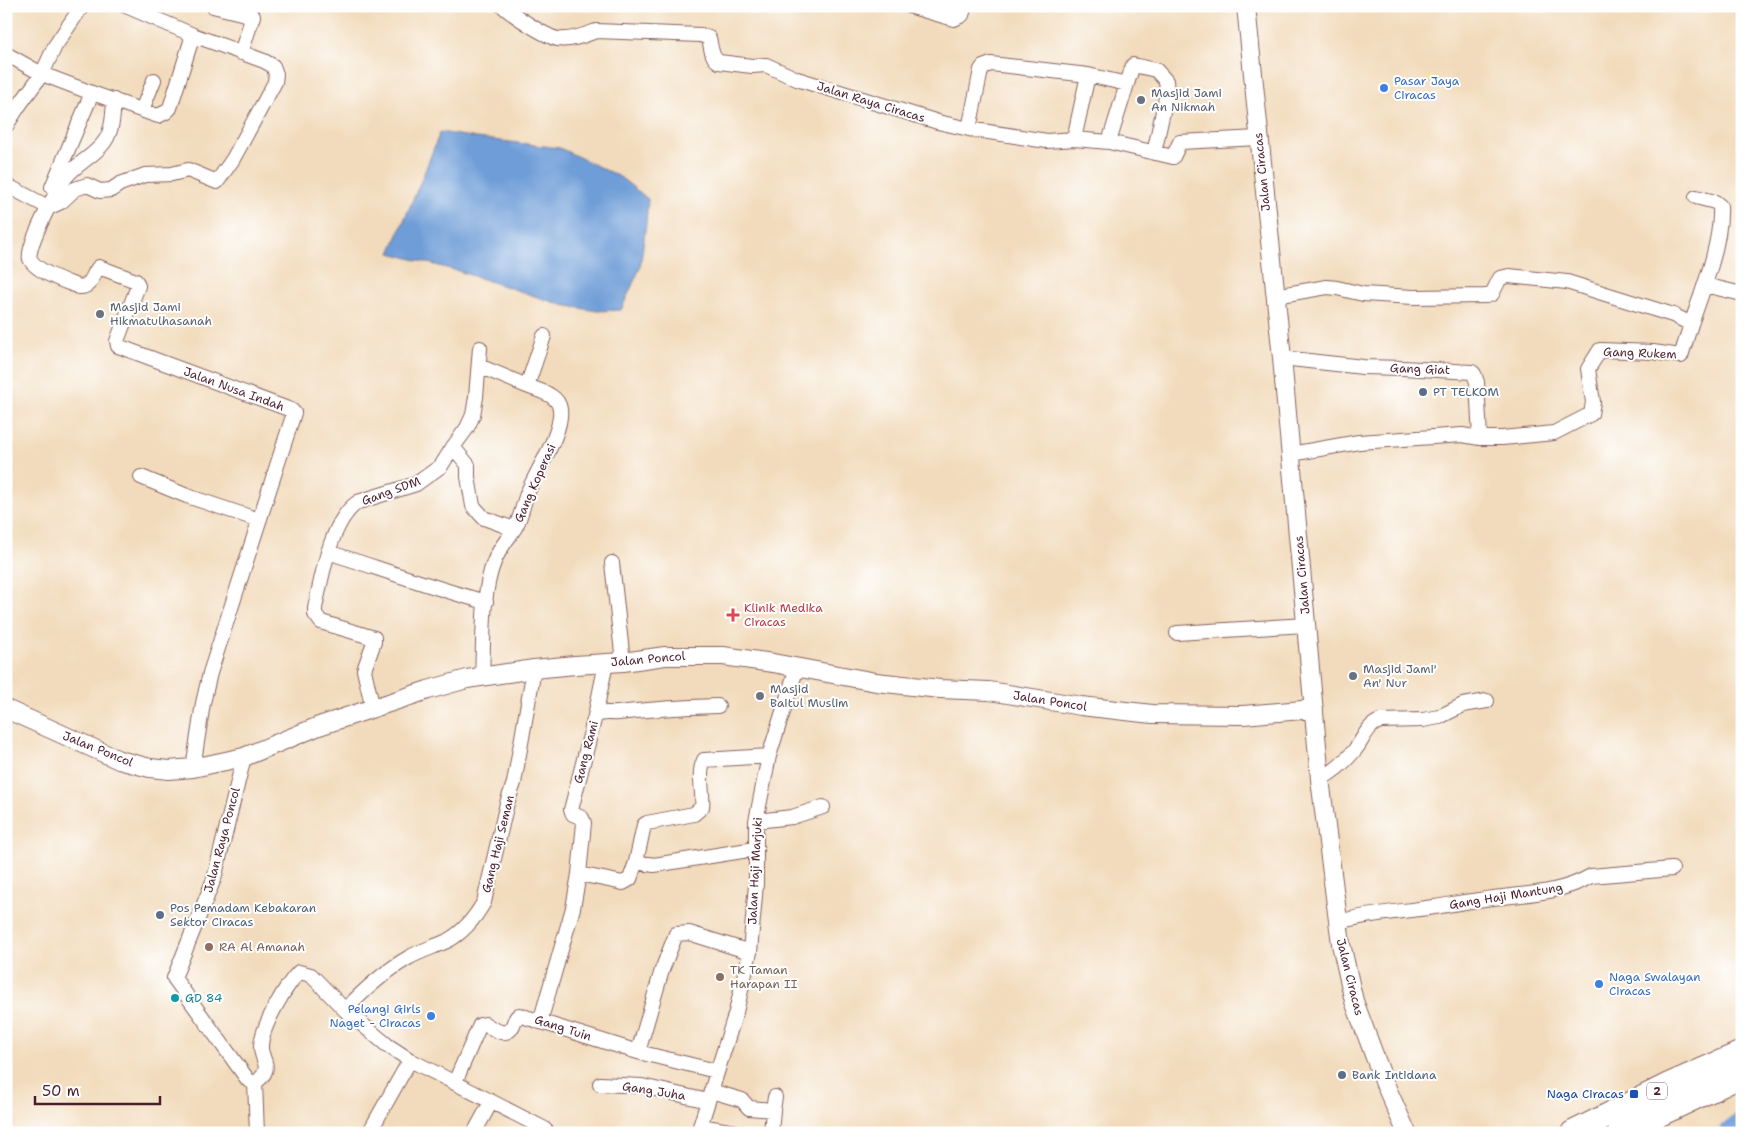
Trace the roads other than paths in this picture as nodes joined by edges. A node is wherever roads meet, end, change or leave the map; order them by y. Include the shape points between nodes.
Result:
1 (82, 6) edge
2 (126, 6) edge
3 (213, 6) edge
4 (503, 6) edge
5 (909, 6) edge
6 (965, 6) edge
7 (1246, 6) edge
8 (193, 35) junction
9 (241, 53) junction
10 (6, 54) edge
11 (42, 74) junction
12 (1088, 75) junction
13 (154, 80) dead end
14 (1127, 84) junction
15 (92, 93) junction
16 (114, 100) junction
17 (142, 110) junction
18 (6, 126) edge
19 (969, 129) junction
20 (1259, 138) junction
21 (1074, 139) junction
22 (1108, 142) junction
23 (1154, 153) junction
24 (6, 185) edge
25 (1696, 198) dead end
26 (46, 207) junction
27 (1705, 285) junction
28 (1742, 294) edge
29 (1275, 296) junction
30 (1691, 324) junction
31 (544, 336) dead end
32 (480, 348) dead end
33 (1282, 358) junction
34 (479, 366) junction
35 (527, 386) junction
36 (1480, 438) junction
37 (453, 447) junction
38 (1291, 454) junction
39 (142, 477) dead end
40 (259, 520) junction
41 (514, 529) junction
42 (328, 552) junction
43 (612, 563) dead end
44 (486, 602) junction
45 (1306, 625) junction
46 (1177, 633) dead end
47 (614, 663) junction
48 (797, 667) junction
49 (534, 669) junction
50 (482, 676) junction
51 (1487, 701) dead end
52 (718, 706) dead end
53 (6, 709) edge
54 (373, 709) junction
55 (1314, 709) junction
56 (595, 716) junction
57 (244, 756) junction
58 (769, 756) junction
59 (193, 768) junction
60 (1320, 779) junction
61 (823, 807) dead end
62 (756, 821) junction
63 (755, 848) junction
64 (636, 862) junction
65 (1672, 869) dead end
66 (578, 874) junction
67 (1339, 922) junction
68 (750, 952) junction
69 (345, 1010) junction
70 (540, 1022) junction
71 (638, 1052) junction
72 (1742, 1053) edge
73 (410, 1060) junction
74 (716, 1072) junction
75 (1742, 1075) edge
76 (455, 1082) junction
77 (255, 1083) junction
78 (600, 1084) dead end
79 (709, 1096) junction
80 (491, 1102) junction
81 (699, 1129) edge
82 (257, 1133) edge
83 (369, 1133) edge
84 (474, 1133) edge
85 (548, 1133) edge
86 (741, 1133) edge
87 (771, 1133) edge
88 (1407, 1133) edge
89 (1573, 1133) edge
90 (1620, 1133) edge

1 - 11 street via 55,46
2 - 8 street
3 - 9 street via 253,16
4 - 19 street, Jalan Raya Ciracas via 559,40 596,30 701,35 709,38 712,55 719,62 766,65 797,79
5 - 6 street via 954,19 962,15
7 - 20 street, Jalan Ciracas
8 - 9 street
8 - 17 street via 170,108 158,116
9 - 26 street via 273,66 276,74 233,159 217,182 188,170 145,175 111,190 87,185 75,188 61,202
10 - 11 street
11 - 15 street
11 - 18 street
12 - 14 street
12 - 19 street via 986,65 981,70
12 - 21 street
13 - 17 street
14 - 22 street
14 - 23 street via 1133,65 1156,70 1166,81 1167,93
15 - 16 street
15 - 26 street
16 - 17 street
16 - 26 street via 106,139 66,177
19 - 21 street, Jalan Raya Ciracas via 1047,141
20 - 23 street, Jalan Raya Ciracas via 1180,142 1173,157
20 - 29 street, Jalan Ciracas
21 - 22 street, Jalan Raya Ciracas
22 - 23 street, Jalan Raya Ciracas
24 - 26 street
25 - 27 street via 1720,206 1719,231
26 - 40 street, Jalan Nusa Indah via 29,251 33,264 54,277 83,288 89,285 99,267 137,283 118,346 293,411 294,417
27 - 28 street
27 - 30 street
29 - 30 street via 1327,287 1364,294 1412,297 1486,296 1492,294 1500,278 1509,276 1567,282 1674,315
29 - 33 street, Jalan Ciracas
30 - 36 street, Gang Rukem via 1681,356 1600,350 1588,369 1593,410 1588,417 1554,433
31 - 35 street
32 - 34 street, Gang SDM
33 - 36 street, Gang Giat via 1363,367 1472,372 1477,382
33 - 38 street, Jalan Ciracas
34 - 35 street
34 - 37 street, Gang SDM via 473,414
35 - 41 street, Gang Koperasi via 558,401 560,416 554,439
36 - 38 street via 1462,434 1359,442
37 - 41 street via 468,465 473,506 484,518
37 - 42 street, Gang SDM via 441,466 420,482 352,506
38 - 45 street, Jalan Ciracas
39 - 40 street
40 - 59 street, Jalan Nusa Indah via 210,673
41 - 44 street, Gang Koperasi via 494,560
42 - 44 street
42 - 54 street, Gang SDM via 315,614 320,622 374,638 364,670
43 - 47 street
44 - 50 street, Gang Koperasi
45 - 46 street
45 - 55 street, Jalan Ciracas
47 - 48 street, Jalan Poncol via 698,655
47 - 49 street, Jalan Poncol
47 - 56 street
48 - 55 street, Jalan Poncol via 876,682 989,691 1145,713 1243,715
48 - 58 street, Jalan Haji Marjuki
49 - 50 street, Jalan Poncol
49 - 69 street, Gang Haji Seman via 514,783 484,902 465,928 449,940 409,957 385,973
50 - 54 street, Jalan Poncol
51 - 60 street via 1463,705 1439,717 1373,724 1356,750 1337,769
52 - 56 street, Gang Rami via 602,712
53 - 59 street, Jalan Poncol via 133,765 169,770
54 - 57 street, Jalan Poncol via 291,736
55 - 60 street, Jalan Ciracas
56 - 66 street, Gang Rami via 571,810 584,823
57 - 59 street, Jalan Poncol
57 - 77 street, Jalan Raya Poncol via 214,879 174,978 248,1080
58 - 62 street, Jalan Haji Marjuki
58 - 64 street via 704,760 702,807 694,814 646,823
60 - 67 street, Jalan Ciracas
61 - 62 street via 792,817
62 - 63 street, Jalan Haji Marjuki
63 - 64 street via 654,865
63 - 68 street, Jalan Haji Marjuki via 756,884
64 - 66 street via 630,879 625,883
65 - 67 street, Gang Haji Mantung via 1591,876 1555,891 1353,917
66 - 70 street, Gang Rami via 573,908
67 - 88 street, Jalan Ciracas via 1354,1001
68 - 71 street via 689,933 676,934
68 - 74 street, Jalan Haji Marjuki via 736,1012
69 - 73 street
69 - 77 street via 311,975 299,972 274,1008 261,1041 265,1071
70 - 71 street, Gang Tuin
70 - 76 street, Gang Tuin via 519,1015 512,1028 504,1032 481,1024
71 - 74 street, Gang Tuin
72 - 89 highway, 2
73 - 76 street
73 - 83 street
74 - 79 street, Jalan Haji Marjuki
75 - 90 highway, 2
76 - 80 street
77 - 82 street
78 - 79 street, Gang Juha via 642,1086
79 - 81 street, Jalan Haji Marjuki
79 - 87 street, Gang Juha via 742,1100 750,1108 774,1103
80 - 84 street
80 - 85 street
81 - 86 street

